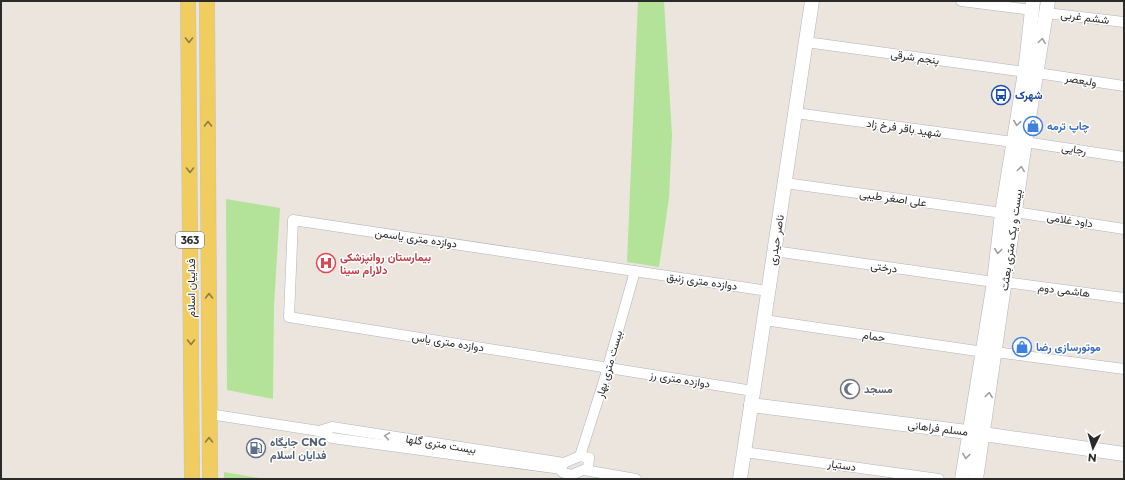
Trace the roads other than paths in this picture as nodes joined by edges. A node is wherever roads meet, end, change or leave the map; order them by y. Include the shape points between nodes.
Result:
1 (188, 1) edge
2 (207, 1) edge
3 (812, 1) edge
4 (961, 1) edge
5 (1033, 6) edge
6 (1047, 7) edge
7 (1124, 22) edge
8 (806, 42) junction
9 (1031, 73) junction
10 (1124, 86) edge
11 (795, 113) junction
12 (1019, 142) junction
13 (1124, 157) edge
14 (785, 183) junction
15 (1009, 212) junction
16 (1124, 229) edge
17 (774, 252) junction
18 (635, 271) junction
19 (999, 282) junction
20 (768, 291) junction
21 (1124, 298) edge
22 (289, 317) joint
23 (764, 320) junction
24 (989, 352) junction
25 (608, 368) junction
26 (1124, 369) edge
27 (753, 391) junction
28 (751, 405) junction
29 (209, 414) junction
30 (976, 433) junction
31 (744, 452) junction
32 (1124, 454) edge
33 (580, 456) junction
34 (584, 470) junction
35 (560, 471) edge
36 (192, 479) edge
37 (210, 479) edge
38 (636, 479) edge
39 (740, 479) edge
40 (939, 479) edge
41 (962, 479) edge
42 (976, 479) edge

1 -> 36 main road, فداییان اسلام / 363
29 -> 2 main road, فداییان اسلام / 363
3 - 8 street, ناصر حیدری
4 - 5 street
5 - 9 street, بیست و یک متری بعثت
6 - 7 street, ششم غربی
9 -> 6 street, بیست و یک متری بعثت
8 - 9 street, پنجم شرقی
8 - 11 street, ناصر حیدری
9 - 10 street, ولیعصر
9 - 12 street, بیست و یک متری بعثت
11 - 12 street, شهید باقر فرخ زاد
11 - 14 street, ناصر حیدری
12 - 13 street, رجایی
12 - 15 street, بیست و یک متری بعثت
14 - 15 street, علی اصغر طیبی
14 - 17 street, ناصر حیدری
15 - 16 street, داود غلامی
15 - 19 street, بیست و یک متری بعثت
17 - 19 street, درختی
17 - 20 street, ناصر حیدری
18 - 20 street, دوازده متری زنبق
18 - 22 street, دوازده متری یاسمن via 293,220
18 - 25 street, بیست متری بهار
19 - 21 street, هاشمی دوم
19 - 24 street, بیست و یک متری بعثت
20 - 23 street, ناصر حیدری
22 - 25 street, دوازده متری یاس
23 - 24 street, حمام
23 - 27 street, ناصر حیدری
24 - 26 street, حمام
24 - 30 street, بیست و یک متری بعثت
25 - 27 street, دوازده متری رز
25 - 33 street, بیست متری بهار
27 - 28 street, ناصر حیدری
28 - 30 street, مسلم فراهانی
28 - 31 street, ناصر حیدری
29 - 35 street, بیست متری گلها via 319,431 332,427
37 -> 29 main road, فداییان اسلام / 363
30 - 32 street, مسلم فراهانی
30 -> 41 street, بیست و یک متری بعثت
30 - 42 street, بیست و یک متری بعثت
31 - 39 street, ناصر حیدری
31 - 40 street, دستیار
33 - 34 street via 590,461 588,468
33 - 35 street
34 - 35 street, بیست متری گلها via 571,475
34 - 38 street

